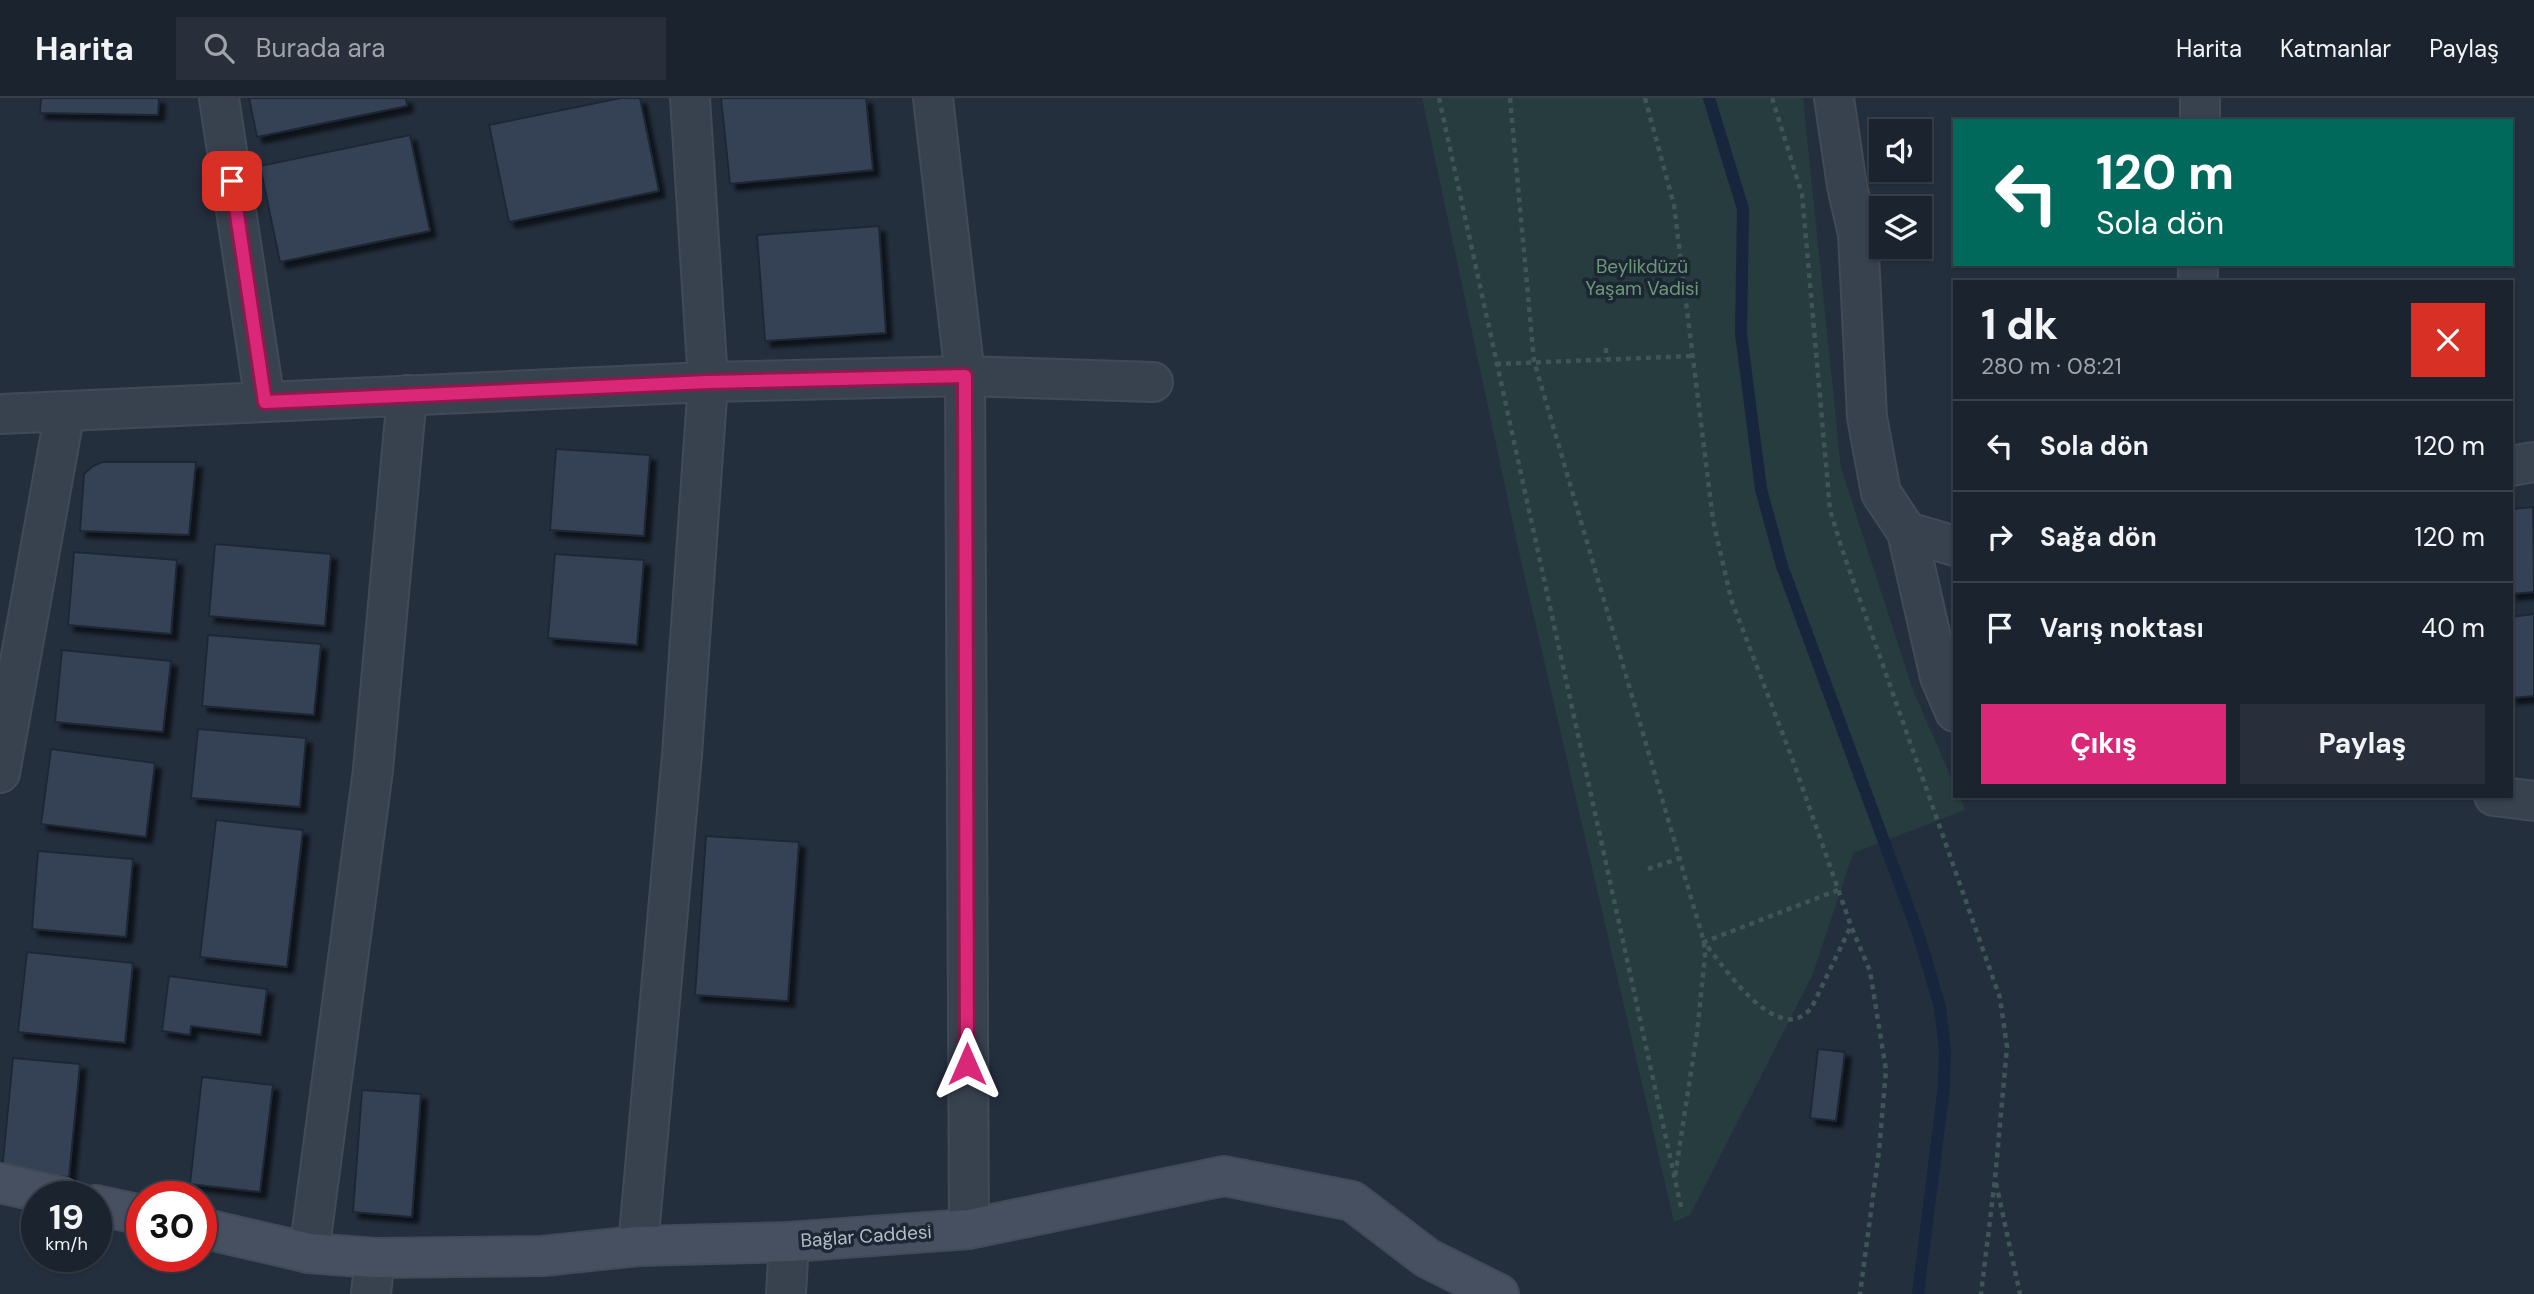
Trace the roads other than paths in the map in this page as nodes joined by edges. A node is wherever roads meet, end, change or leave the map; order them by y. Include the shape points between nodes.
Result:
1 (219, 98) edge
2 (690, 98) edge
3 (933, 98) edge
4 (1834, 98) edge
5 (2200, 98) edge
6 (2200, 119) edge
7 (965, 376) junction
8 (708, 382) junction
9 (1153, 382) dead end
10 (407, 395) junction
11 (265, 402) junction
12 (65, 411) junction
13 (0, 414) edge
14 (2534, 462) edge
15 (2513, 466) edge
16 (1908, 532) junction
17 (1953, 545) edge
18 (1953, 707) edge
19 (0, 773) edge
20 (2510, 798) edge
21 (2534, 801) edge
22 (0, 1183) edge
23 (21, 1188) edge
24 (969, 1229) junction
25 (217, 1232) edge
26 (789, 1242) junction
27 (638, 1246) junction
28 (309, 1253) junction
29 (373, 1276) edge
30 (786, 1294) edge
31 (1499, 1294) edge

1 - 11 street
2 - 8 street
3 - 7 street
4 - 16 street via 1857,234 1867,417 1881,493
5 - 6 street
7 - 8 street
7 - 9 street
7 - 24 street
8 - 10 street
8 - 27 street via 682,755
10 - 11 street
10 - 28 street via 373,770
11 - 12 street
12 - 13 street
12 - 19 street
14 - 15 street
16 - 17 street
16 - 18 street via 1940,677
20 - 21 street
22 - 23 street
24 - 26 street, Bağlar Caddesi
24 - 31 street, Bağlar Caddesi via 1224,1176 1352,1201 1427,1258
25 - 28 street, Bağlar Caddesi
26 - 27 street, Bağlar Caddesi
26 - 30 street
27 - 29 street, Bağlar Caddesi
28 - 29 street, Bağlar Caddesi

